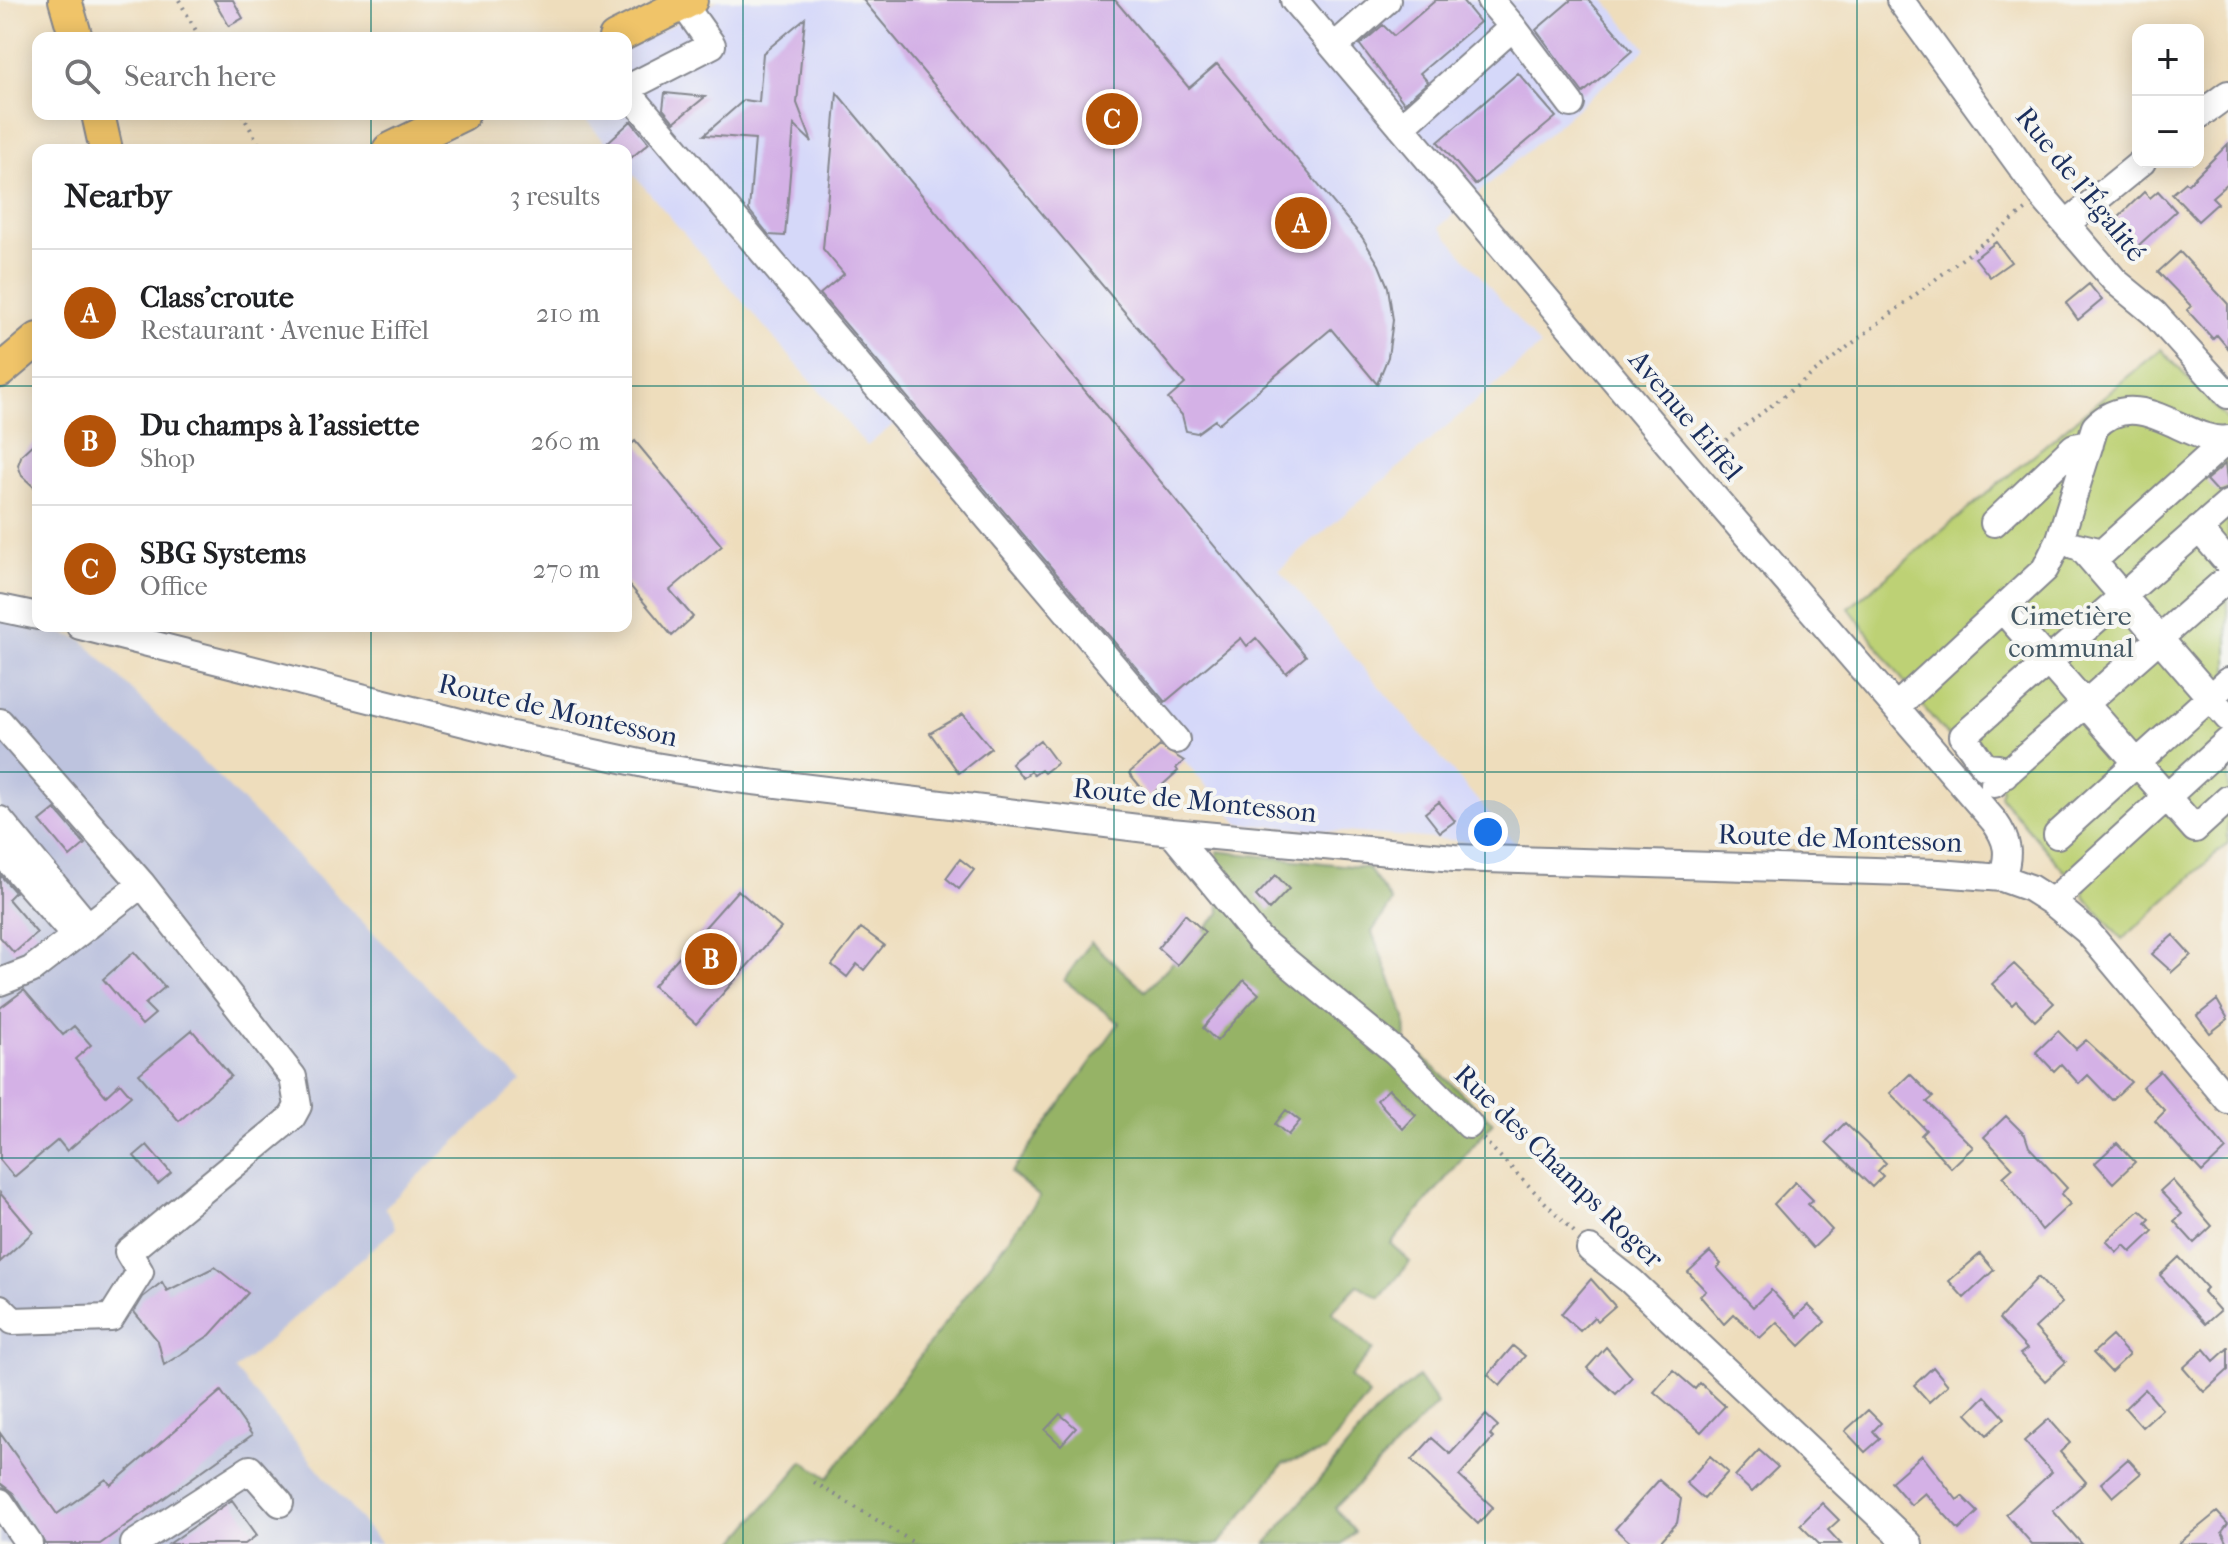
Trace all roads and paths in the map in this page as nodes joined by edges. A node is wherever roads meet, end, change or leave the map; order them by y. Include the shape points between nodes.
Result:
1 (65, 0) edge
2 (179, 0) edge
3 (1294, 0) edge
4 (1387, 0) edge
5 (1490, 0) edge
6 (1900, 0) edge
7 (687, 2) edge
8 (1513, 27) junction
9 (74, 32) edge
10 (197, 32) edge
11 (627, 32) edge
12 (1334, 47) junction
13 (632, 87) edge
14 (2228, 94) edge
15 (632, 97) edge
16 (1571, 104) dead end
17 (2204, 112) edge
18 (245, 120) edge
19 (451, 120) edge
20 (1401, 127) junction
21 (259, 144) edge
22 (401, 144) edge
23 (2135, 168) edge
24 (2043, 197) junction
25 (2066, 224) junction
26 (32, 344) edge
27 (0, 371) edge
28 (2228, 395) edge
29 (2227, 440) edge
30 (2090, 444) junction
31 (1689, 468) junction
32 (2228, 504) edge
33 (1994, 523) dead end
34 (2199, 529) junction
35 (2072, 544) junction
36 (2228, 563) edge
37 (2228, 578) edge
38 (2122, 595) junction
39 (0, 608) edge
40 (2002, 609) junction
41 (32, 615) edge
42 (104, 632) edge
43 (2158, 639) junction
44 (2049, 661) junction
45 (2219, 689) edge
46 (2087, 702) junction
47 (1896, 707) junction
48 (2228, 718) edge
49 (0, 722) edge
50 (1176, 740) dead end
51 (2228, 741) edge
52 (2136, 763) junction
53 (2005, 775) junction
54 (1975, 798) junction
55 (2167, 798) junction
56 (2228, 799) edge
57 (0, 820) edge
58 (1171, 832) junction
59 (2057, 835) dead end
60 (0, 851) edge
61 (2002, 878) junction
62 (142, 884) junction
63 (2052, 902) junction
64 (82, 931) junction
65 (0, 982) edge
66 (2228, 1100) edge
67 (1469, 1125) joint
68 (1590, 1249) joint
69 (0, 1308) edge
70 (814, 1482) dead end
71 (0, 1502) edge
72 (280, 1503) dead end
73 (29, 1544) edge
74 (134, 1544) edge
75 (916, 1544) edge
76 (1909, 1544) edge

1 - 9 main road
2 - 10 path
3 - 12 street, Avenue Eiffel
4 - 12 street
5 - 8 street
6 - 24 street, Rue de l'Égalité
7 - 11 main road
7 - 13 street via 712,45
8 - 16 street
8 - 20 street
12 - 20 street, Avenue Eiffel
14 - 17 street
15 - 50 street
18 - 21 path
19 - 22 main road
20 - 31 street, Avenue Eiffel
23 - 25 street
24 - 25 street, Rue de l'Égalité
24 - 31 path
25 - 28 street, Rue de l'Égalité
26 - 27 main road
29 - 30 street via 2150,414 2120,410 2095,427
29 - 35 street via 2103,552
30 - 33 street via 2074,447
30 - 35 street
31 - 47 street, Avenue Eiffel
32 - 34 street
34 - 36 street
34 - 38 street
35 - 38 street
35 - 40 street
37 - 43 street
38 - 43 street
38 - 44 street
39 - 41 street
40 - 44 street
40 - 47 street
42 - 58 street, Route de Montesson via 649,765
43 - 45 street
43 - 46 street
44 - 46 street
44 - 53 street via 1963,736 1985,767
45 - 48 street
45 - 52 street
46 - 52 street
46 - 53 street
47 - 54 street, Avenue Eiffel
49 - 62 street
51 - 55 street
52 - 55 street
52 - 59 street
53 - 54 street
54 - 61 street, Avenue Eiffel via 2006,838 2009,855
55 - 56 street via 2195,829
55 - 63 street
57 - 64 street
58 - 61 street, Route de Montesson via 1454,858
58 - 67 street, Rue des Champs Roger via 1259,939 1396,1052
60 - 64 street
61 - 63 street, Route de Montesson
62 - 64 street
62 - 69 street via 293,1077 298,1106 292,1117 128,1252 140,1272 111,1318 13,1321
63 - 66 street, Route de Montesson via 2087,931
64 - 65 street via 31,970
67 - 68 path, Rue des Champs Roger
68 - 76 street, Rue des Champs Roger via 1631,1281
70 - 75 path
71 - 73 street
72 - 74 street via 250,1469

